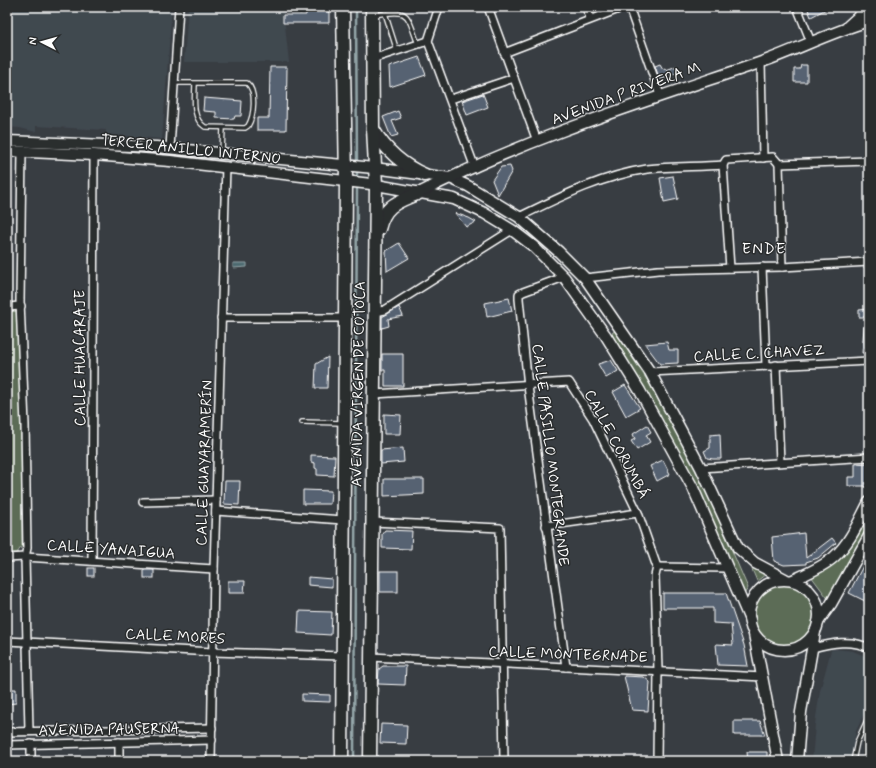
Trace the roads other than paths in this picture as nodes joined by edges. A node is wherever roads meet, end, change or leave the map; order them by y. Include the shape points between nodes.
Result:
1 (179, 7) edge
2 (343, 7) edge
3 (439, 7) edge
4 (488, 7) edge
5 (586, 7) edge
6 (624, 7) edge
7 (629, 7) edge
8 (797, 7) edge
9 (869, 7) edge
10 (372, 11) edge
11 (385, 13) junction
12 (590, 18) junction
13 (869, 21) edge
14 (846, 28) junction
15 (428, 41) junction
16 (811, 42) junction
17 (418, 44) junction
18 (398, 51) junction
19 (504, 53) junction
20 (372, 59) junction
21 (760, 62) junction
22 (514, 78) junction
23 (174, 83) junction
24 (196, 83) junction
25 (660, 95) junction
26 (451, 99) junction
27 (224, 128) junction
28 (373, 128) junction
29 (7, 141) edge
30 (536, 141) junction
31 (7, 146) edge
32 (118, 147) junction
33 (170, 148) junction
34 (7, 151) edge
35 (22, 152) junction
36 (222, 153) junction
37 (94, 155) junction
38 (762, 158) junction
39 (297, 161) junction
40 (869, 161) edge
41 (779, 164) junction
42 (723, 165) junction
43 (226, 166) junction
44 (347, 166) junction
45 (373, 168) junction
46 (475, 168) junction
47 (425, 175) junction
48 (450, 178) junction
49 (347, 181) junction
50 (374, 184) junction
51 (419, 193) junction
52 (519, 217) junction
53 (512, 230) junction
54 (375, 242) junction
55 (869, 262) edge
56 (762, 267) junction
57 (782, 267) junction
58 (730, 268) junction
59 (564, 277) junction
60 (585, 278) junction
61 (21, 306) junction
62 (7, 307) edge
63 (375, 312) junction
64 (610, 315) junction
65 (221, 318) junction
66 (345, 318) junction
67 (598, 324) junction
68 (619, 327) junction
69 (606, 336) junction
70 (869, 361) edge
71 (766, 365) junction
72 (776, 365) junction
73 (650, 372) junction
74 (528, 386) junction
75 (374, 394) junction
76 (302, 422) dead end
77 (344, 423) junction
78 (869, 457) edge
79 (780, 462) junction
80 (701, 468) junction
81 (216, 500) junction
82 (143, 502) dead end
83 (869, 502) edge
84 (216, 511) junction
85 (638, 513) junction
86 (343, 520) junction
87 (373, 522) junction
88 (546, 526) junction
89 (869, 536) edge
90 (25, 557) junction
91 (7, 558) edge
92 (92, 561) junction
93 (657, 566) junction
94 (726, 568) junction
95 (214, 569) junction
96 (789, 580) junction
97 (750, 620) junction
98 (817, 627) junction
99 (753, 632) junction
100 (7, 641) edge
101 (26, 641) junction
102 (813, 648) junction
103 (869, 648) edge
104 (213, 652) junction
105 (342, 656) junction
106 (371, 657) junction
107 (503, 664) junction
108 (566, 666) junction
109 (658, 670) junction
110 (763, 677) junction
111 (869, 716) edge
112 (212, 728) junction
113 (29, 731) junction
114 (59, 731) junction
115 (7, 732) edge
116 (212, 740) junction
117 (119, 742) junction
118 (31, 744) junction
119 (58, 744) junction
120 (7, 745) edge
121 (31, 761) edge
122 (119, 761) edge
123 (211, 761) edge
124 (342, 761) edge
125 (370, 761) edge
126 (504, 761) edge
127 (656, 761) edge
128 (778, 761) edge
129 (797, 761) edge
130 (853, 761) edge

1 - 23 street
2 - 44 main road, AVENIDA VIRGEN DE COTOCA
3 - 15 street
4 - 19 street
5 - 12 street
6 - 12 street
7 - 25 street
8 - 16 street
9 - 14 main road, AVENIDA P RIVERA M
10 - 11 lane
10 - 20 main road, AVENIDA VIRGEN DE COTOCA
11 - 17 lane via 397,11 408,18
11 - 18 lane
12 - 19 street
13 - 14 main road, AVENIDA P RIVERA M
14 - 16 main road, AVENIDA P RIVERA M
15 - 17 street
15 - 26 street
16 - 21 main road, AVENIDA P RIVERA M
17 - 18 street
18 - 20 street
19 - 22 street
20 - 28 main road, AVENIDA VIRGEN DE COTOCA
21 - 25 main road, AVENIDA P RIVERA M
21 - 38 street
22 - 26 street
22 - 30 street
23 - 24 lane
23 - 33 street
24 - 27 lane via 195,116 199,124 205,127
24 - 27 lane via 247,83 251,86 254,103 248,126
25 - 30 main road, AVENIDA P RIVERA M
26 - 46 street
27 - 36 lane
28 - 45 main road, AVENIDA VIRGEN DE COTOCA
28 - 47 main road via 382,144 395,157
29 - 32 main road, TERCER ANILLO INTERNO
30 - 46 main road, AVENIDA P RIVERA M
31 - 35 main road
32 - 33 main road, TERCER ANILLO INTERNO
32 - 35 main road via 86,150 28,148
33 - 36 main road, TERCER ANILLO INTERNO
33 - 37 main road via 163,154 118,151
34 - 35 main road, TERCER ANILLO INTERNO
35 - 37 main road, TERCER ANILLO INTERNO
35 - 61 street
36 - 39 main road, TERCER ANILLO INTERNO
37 - 43 main road, TERCER ANILLO INTERNO
37 - 92 street, CALLE HUACARAJE
38 - 41 street via 773,157
38 - 42 street via 726,160
39 - 43 main road via 279,165 231,160
39 - 44 main road, TERCER ANILLO INTERNO
40 - 41 street
41 - 57 street
42 - 52 street via 647,169 616,176 573,191
42 - 58 street
43 - 49 main road, TERCER ANILLO INTERNO
43 - 65 street, CALLE GUAYARAMERÍN
44 - 45 main road, TERCER ANILLO INTERNO
44 - 49 main road, AVENIDA VIRGEN DE COTOCA
45 - 47 main road, TERCER ANILLO INTERNO
45 - 50 main road, AVENIDA VIRGEN DE COTOCA
46 - 48 main road, AVENIDA P RIVERA M
47 - 48 main road, TERCER ANILLO INTERNO
48 - 51 main road, AVENIDA P RIVERA M
48 - 52 main road
49 - 50 main road, TERCER ANILLO INTERNO
49 - 66 main road, AVENIDA VIRGEN DE COTOCA
50 - 51 main road, TERCER ANILLO INTERNO
50 - 54 main road, AVENIDA VIRGEN DE COTOCA
51 - 53 main road, TERCER ANILLO INTERNO via 454,199
51 - 54 main road via 387,209 381,218
52 - 60 main road
53 - 59 main road, TERCER ANILLO INTERNO via 533,246
53 - 63 street via 385,310
54 - 63 main road, AVENIDA VIRGEN DE COTOCA
55 - 57 street
56 - 57 street
56 - 58 street
56 - 71 street
58 - 60 street via 658,270
59 - 67 main road, TERCER ANILLO INTERNO
59 - 74 street, CALLE PASILLO MONTEGRANDE via 520,294
60 - 64 main road
61 - 62 street
61 - 90 street via 27,548
63 - 75 main road, AVENIDA VIRGEN DE COTOCA
64 - 67 main road via 606,323
64 - 68 main road
65 - 66 street
65 - 81 street, CALLE GUAYARAMERÍN
66 - 77 main road, AVENIDA VIRGEN DE COTOCA
67 - 69 main road, TERCER ANILLO INTERNO
68 - 69 main road via 610,329
68 - 73 main road
69 - 94 main road, TERCER ANILLO INTERNO via 640,391 692,488
70 - 72 street, CALLE C. CHAVEZ
71 - 72 street, CALLE C. CHAVEZ
71 - 73 street, CALLE C. CHAVEZ
72 - 79 street
73 - 80 main road
74 - 75 street, CALLE CORUMBÁ
74 - 85 street, CALLE CORUMBÁ via 569,382 593,419
74 - 88 street, CALLE PASILLO MONTEGRANDE
75 - 87 main road, AVENIDA VIRGEN DE COTOCA
76 - 77 lane
77 - 86 main road, AVENIDA VIRGEN DE COTOCA
78 - 79 street
79 - 80 street
80 - 96 main road via 738,548 755,563
81 - 82 street
81 - 84 street, CALLE GUAYARAMERÍN
83 - 96 main road via 852,535 834,558 808,574
84 - 86 street
84 - 95 street, CALLE GUAYARAMERÍN
85 - 88 street
85 - 93 street, CALLE CORUMBÁ
86 - 105 main road, AVENIDA VIRGEN DE COTOCA
87 - 106 main road, AVENIDA VIRGEN DE COTOCA
87 - 107 street via 500,528
88 - 108 street, CALLE PASILLO MONTEGRANDE
89 - 98 main road
90 - 91 street, CALLE YANAIGUA
90 - 92 street, CALLE YANAIGUA
90 - 101 street
92 - 95 street, CALLE YANAIGUA
93 - 94 street
93 - 109 street, CALLE CORUMBÁ via 655,576
94 - 97 main road, TERCER ANILLO INTERNO
95 - 104 street, CALLE GUAYARAMERÍN
96 - 97 main road via 769,583 756,593 751,604
96 - 98 main road via 804,586 815,598 819,610
97 - 99 main road
98 - 99 main road via 801,646 786,650 767,646
98 - 102 main road
99 - 110 main road
100 - 101 street, CALLE MORES
101 - 104 street, CALLE MORES
101 - 113 street
102 - 103 street via 828,644 855,643
102 - 129 main road via 801,712
104 - 105 street, CALLE MORES
104 - 112 street, CALLE GUAYARAMERÍN
105 - 124 main road, AVENIDA VIRGEN DE COTOCA
106 - 107 street, CALLE MONTEGRNADE
106 - 125 main road, AVENIDA VIRGEN DE COTOCA
107 - 108 street, CALLE MONTEGRNADE
107 - 126 street
108 - 109 street, CALLE MONTEGRNADE
109 - 110 street, CALLE MONTEGRNADE
109 - 127 street, CALLE CORUMBÁ
110 - 128 main road
111 - 130 lane
112 - 114 street, AVENIDA PAUSERNA
112 - 116 street, CALLE GUAYARAMERÍN
113 - 114 street, AVENIDA PAUSERNA
113 - 115 street, AVENIDA PAUSERNA
114 - 119 street
116 - 117 street, AVENIDA PAUSERNA
116 - 123 street, CALLE GUAYARAMERÍN
117 - 119 street, AVENIDA PAUSERNA
117 - 122 street
118 - 119 street, AVENIDA PAUSERNA
118 - 120 street, AVENIDA PAUSERNA
118 - 121 street

